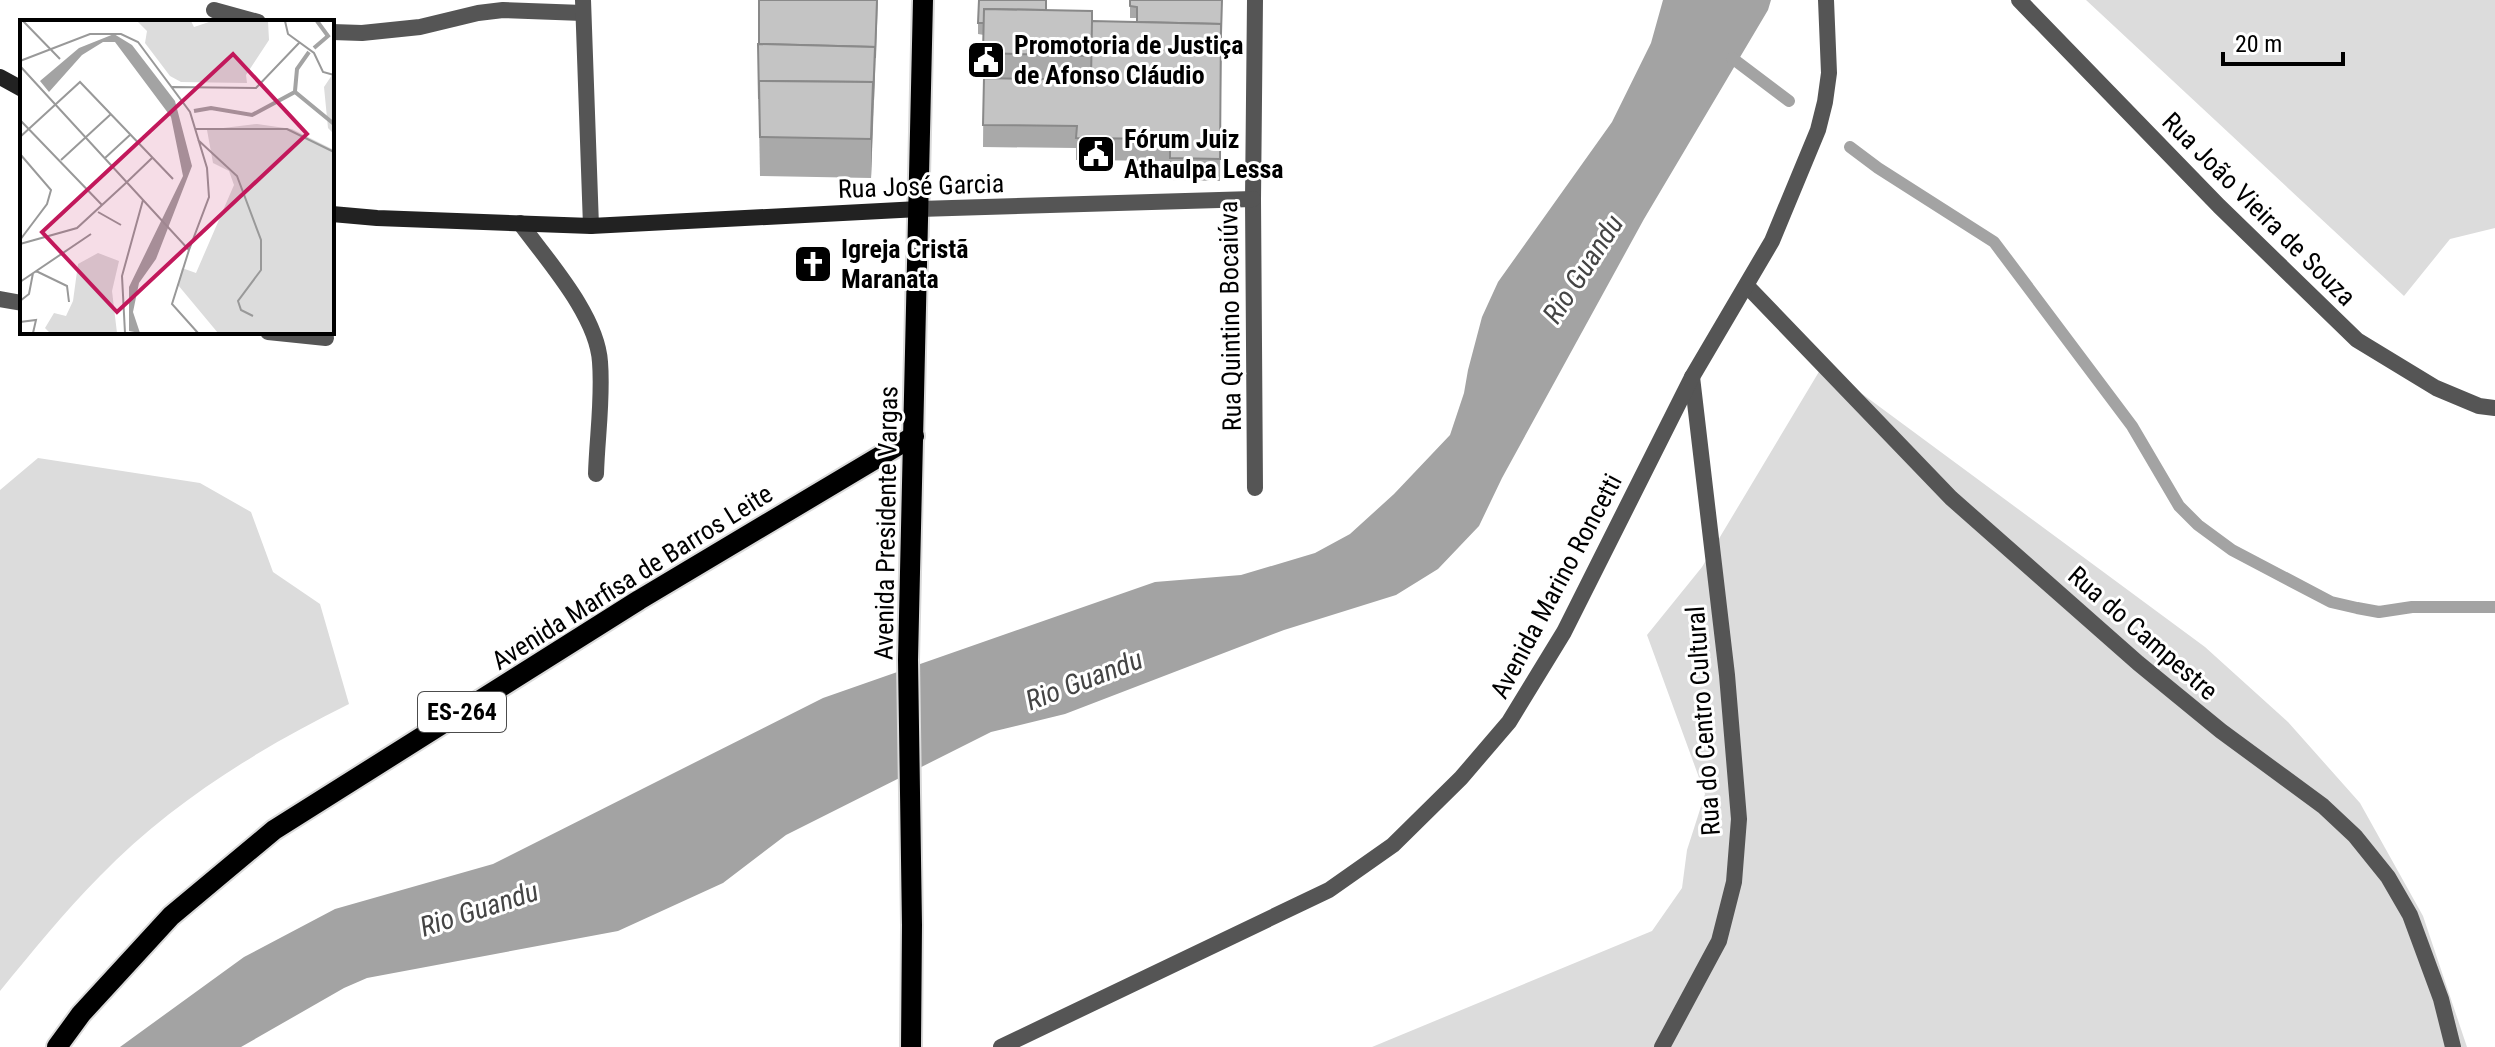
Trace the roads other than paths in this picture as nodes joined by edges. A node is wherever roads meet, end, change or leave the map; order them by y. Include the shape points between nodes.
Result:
1 (923, 0) edge
2 (1255, 0) edge
3 (1826, 0) edge
4 (2019, 0) edge
5 (583, 7) edge
6 (214, 10) dead end
7 (251, 20) edge
8 (334, 32) edge
9 (0, 77) edge
10 (20, 88) edge
11 (1253, 199) junction
12 (919, 209) junction
13 (334, 214) edge
14 (520, 223) junction
15 (591, 226) junction
16 (1747, 286) junction
17 (0, 299) edge
18 (20, 303) edge
19 (287, 334) edge
20 (326, 338) dead end
21 (1692, 377) junction
22 (2495, 408) edge
23 (914, 436) junction
24 (596, 474) dead end
25 (1255, 488) dead end
26 (57, 1047) edge
27 (911, 1047) edge
28 (1001, 1047) edge
29 (1662, 1047) edge
30 (2453, 1047) edge

1 - 12 main road, Avenida Presidente Vargas
2 - 11 street, Rua Quintino Bocaiúva
3 - 16 street, Avenida Marino Roncetti via 1829,73 1818,130 1772,241
4 - 22 street, Rua João Vieira de Souza via 2357,340 2436,388
5 - 8 street via 503,10 420,27
5 - 15 street
6 - 7 street
9 - 10 main road
11 - 12 street, Rua José Garcia
11 - 25 street, Rua Quintino Bocaiúva
12 - 15 main road, Rua José Garcia
12 - 23 main road, Avenida Presidente Vargas
13 - 14 main road, Rua José Garcia
14 - 15 main road, Rua José Garcia
14 - 24 street via 588,320 600,360
16 - 21 street, Avenida Marino Roncetti
16 - 30 street, Rua do Campestre via 1951,498 2138,663 2355,836 2410,915
17 - 18 street
19 - 20 street
21 - 28 street, Avenida Marino Roncetti via 1564,632 1509,722 1393,845 1329,890
21 - 29 street, Rua do Centro Cultural via 1739,819 1734,882 1719,941
23 - 26 main road, Avenida Marfisa de Barros Leite / ES-264 via 639,600 274,830 171,916
23 - 27 main road, Avenida Presidente Vargas via 908,660

